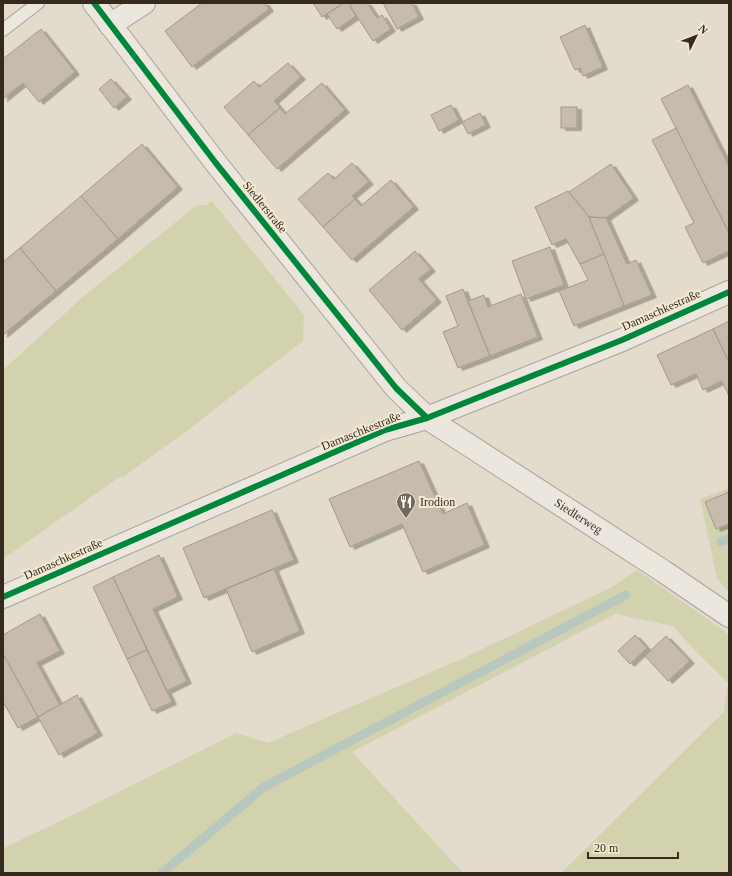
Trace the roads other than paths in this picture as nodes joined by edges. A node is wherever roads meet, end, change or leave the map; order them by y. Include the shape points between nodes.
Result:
1 (38, 3) edge
2 (94, 3) edge
3 (144, 3) edge
4 (110, 25) junction
5 (3, 30) edge
6 (729, 292) edge
7 (427, 418) junction
8 (3, 596) edge
9 (729, 616) edge

1 - 5 lane
2 - 4 street, Siedlerstraße
3 - 4 street
4 - 7 street, Siedlerstraße via 369,355 396,388
6 - 7 street, Damaschkestraße via 622,340
7 - 8 street, Damaschkestraße via 385,430
7 - 9 street, Siedlerweg

